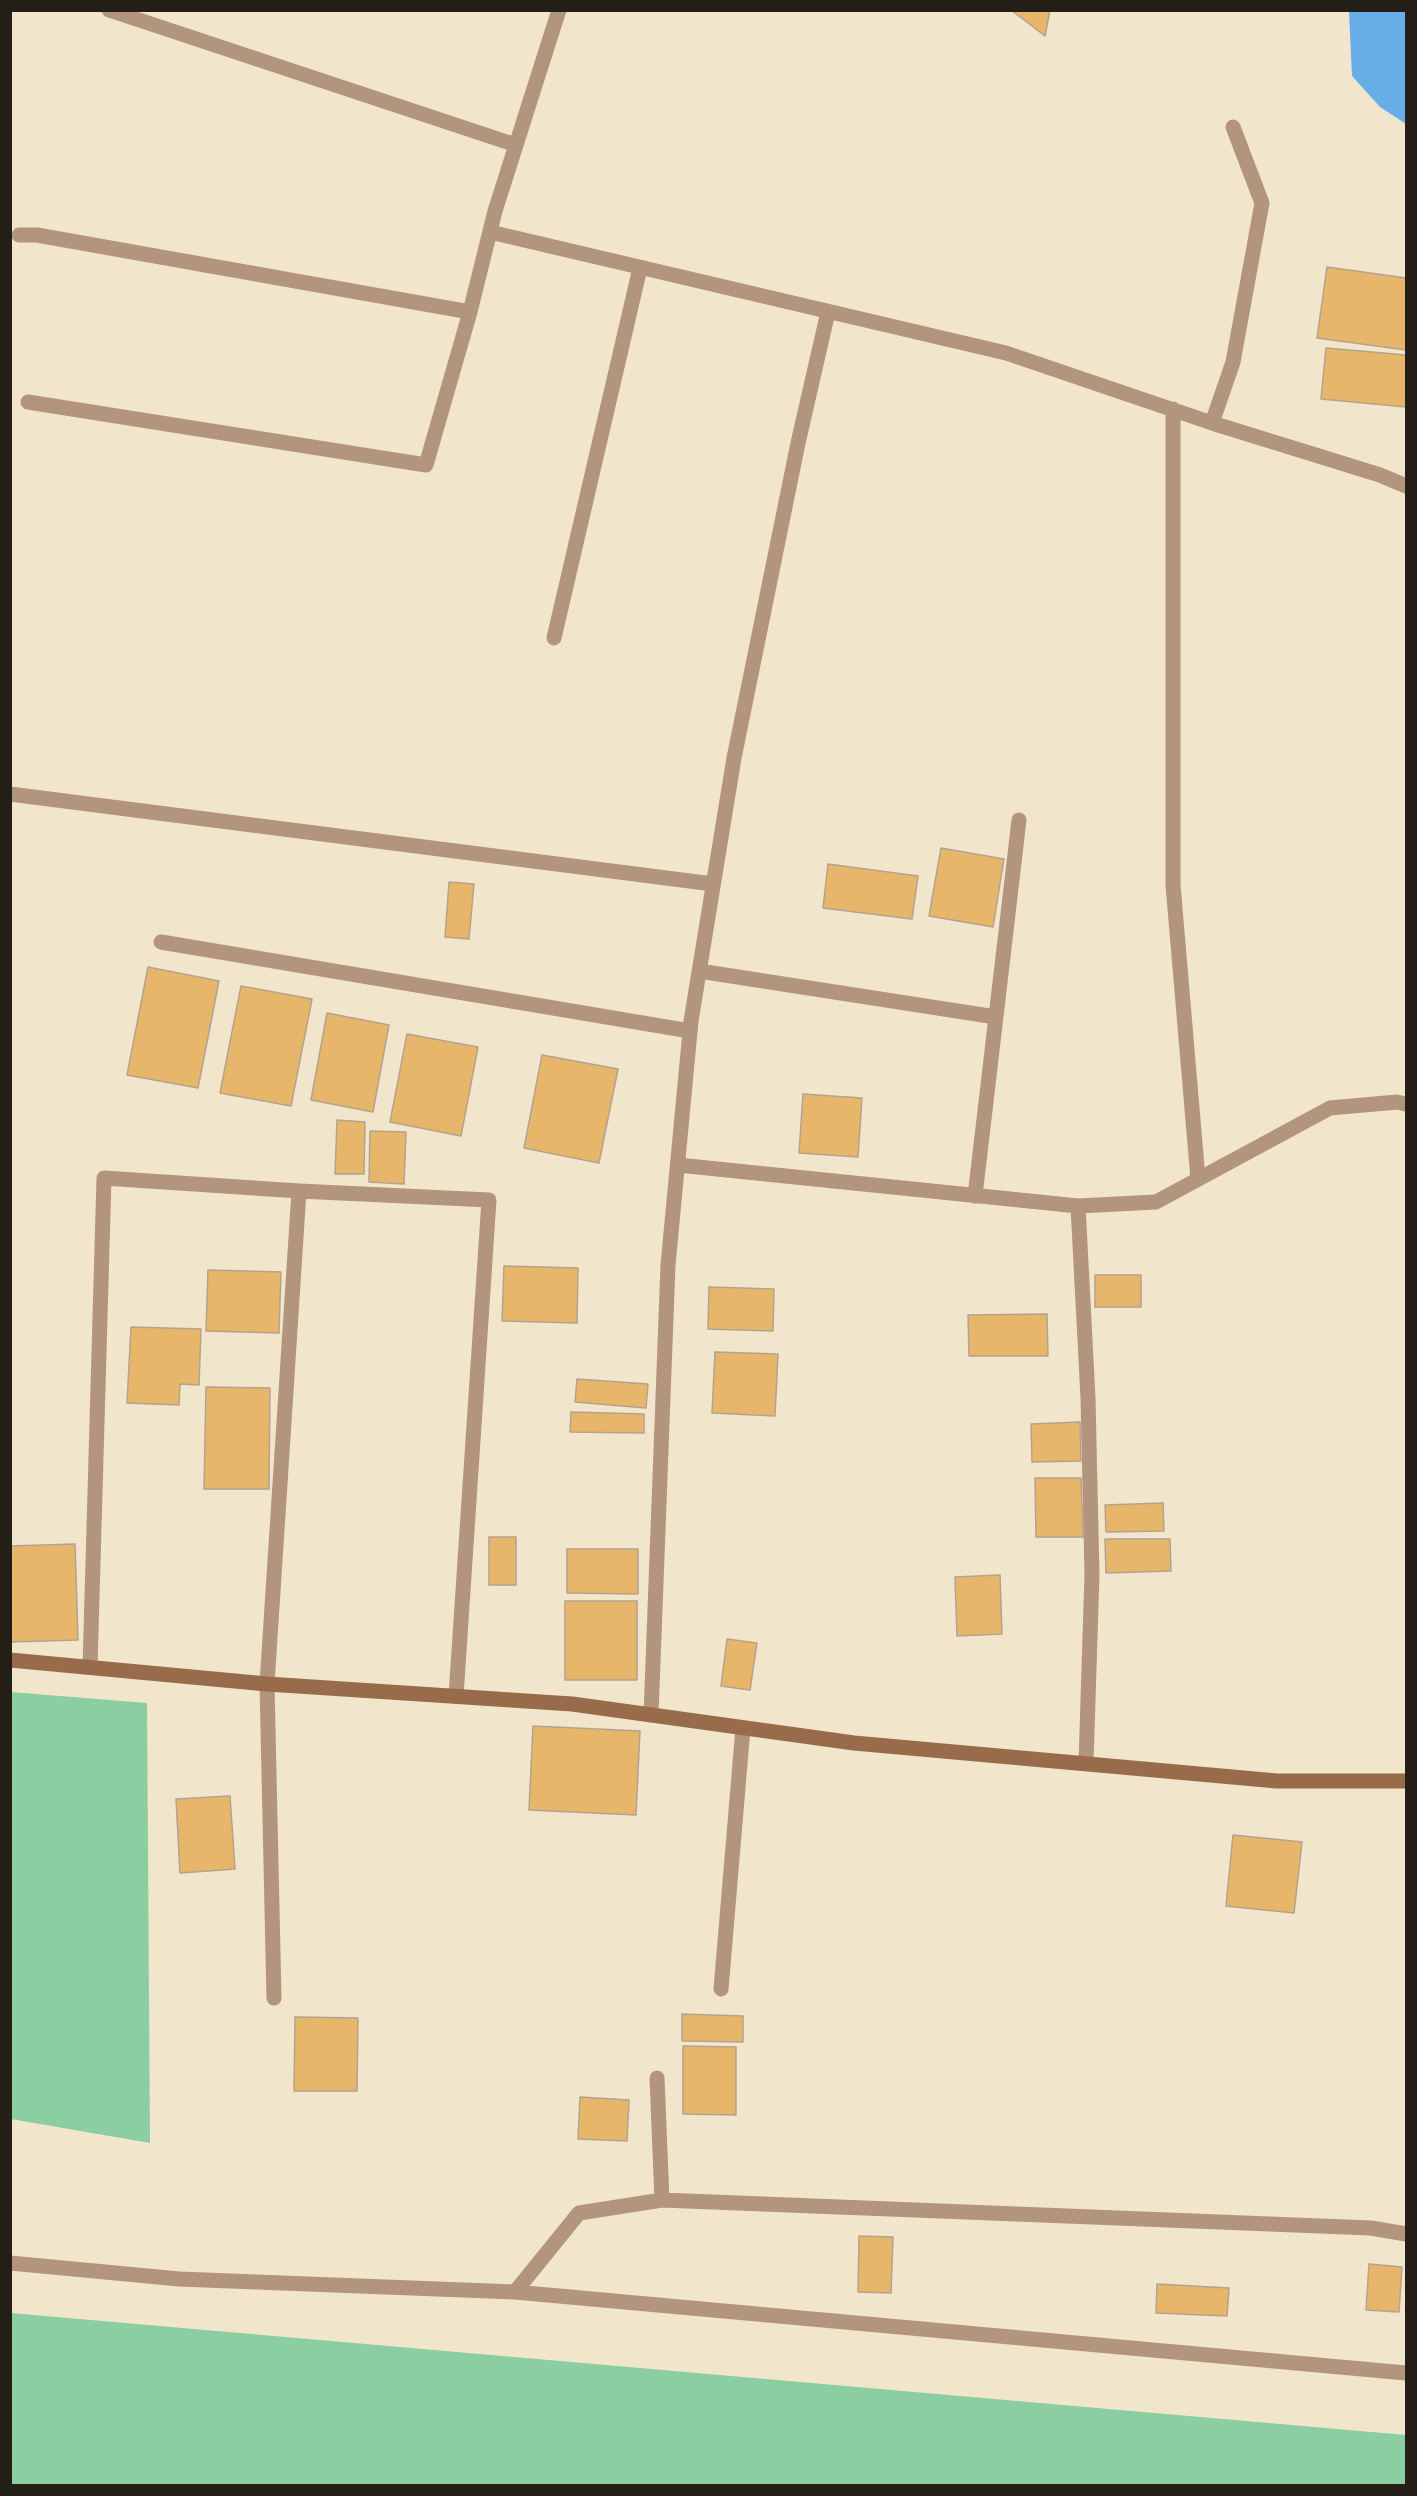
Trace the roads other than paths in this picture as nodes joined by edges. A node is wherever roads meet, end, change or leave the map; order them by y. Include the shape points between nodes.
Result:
1 (109, 10) edge
2 (559, 10) edge
3 (1233, 128) dead end
4 (516, 145) junction
5 (490, 232) junction
6 (19, 235) dead end
7 (640, 268) junction
8 (470, 312) junction
9 (828, 312) junction
10 (28, 402) dead end
11 (1173, 410) junction
12 (1212, 423) junction
13 (1407, 486) edge
14 (554, 638) dead end
15 (10, 794) edge
16 (1019, 820) dead end
17 (713, 884) junction
18 (161, 942) dead end
19 (699, 971) junction
20 (996, 1017) junction
21 (690, 1031) junction
22 (1407, 1104) edge
23 (678, 1165) junction
24 (1198, 1179) junction
25 (299, 1191) junction
26 (975, 1196) junction
27 (1078, 1206) junction
28 (10, 1660) edge
29 (90, 1667) junction
30 (267, 1684) junction
31 (456, 1696) junction
32 (651, 1715) junction
33 (743, 1728) junction
34 (1086, 1763) junction
35 (1407, 1781) edge
36 (721, 1989) dead end
37 (274, 1998) dead end
38 (657, 2078) dead end
39 (662, 2200) junction
40 (1407, 2234) edge
41 (10, 2263) edge
42 (515, 2292) junction
43 (1407, 2373) edge

1 - 4 street
2 - 4 street
3 - 12 street via 1263,203 1233,362
4 - 5 street
5 - 7 street
5 - 8 street
6 - 8 street via 37,235
7 - 9 street
7 - 14 street
8 - 10 street via 426,465
9 - 11 street via 1006,353
9 - 17 street via 734,758
11 - 12 street
11 - 24 street via 1173,885
12 - 13 street
15 - 17 street
16 - 20 street
17 - 19 street
18 - 21 street
19 - 20 street
19 - 21 street
20 - 26 street
21 - 23 street
22 - 24 street via 1330,1108
23 - 26 street
23 - 32 street via 668,1265
24 - 27 street via 1156,1202
25 - 29 street via 104,1178
25 - 30 street
25 - 31 street via 489,1200
26 - 27 street
27 - 34 street via 1092,1575
28 - 29 street
29 - 30 street
30 - 31 street
30 - 37 street
31 - 32 street via 572,1704
32 - 33 street
33 - 34 street via 854,1743
33 - 36 street
34 - 35 street via 1277,1781
38 - 39 street
39 - 40 street via 1371,2228
39 - 42 street via 579,2213
41 - 42 street via 179,2279
42 - 43 street

